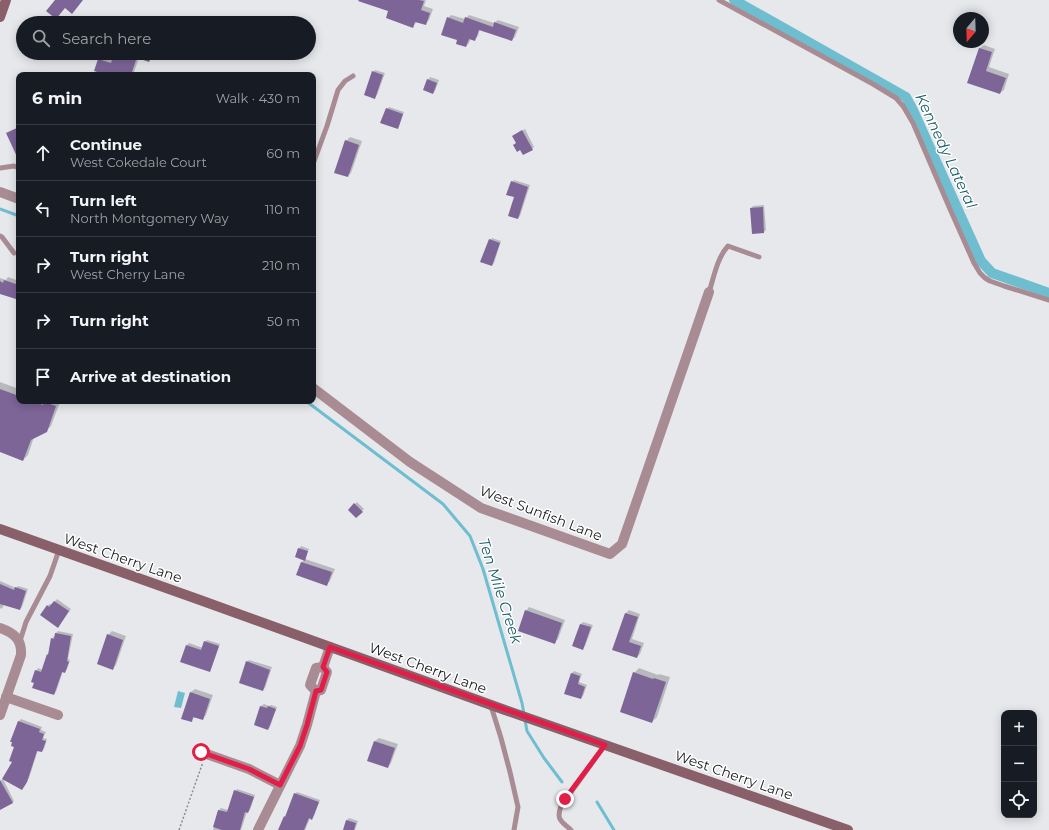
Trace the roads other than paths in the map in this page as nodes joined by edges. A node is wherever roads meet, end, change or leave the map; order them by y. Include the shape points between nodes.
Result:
1 (719, 0) edge
2 (4, 1) edge
3 (0, 17) edge
4 (353, 76) dead end
5 (316, 156) edge
6 (16, 167) edge
7 (0, 168) edge
8 (0, 192) edge
9 (16, 198) edge
10 (0, 236) edge
11 (14, 253) dead end
12 (759, 257) dead end
13 (709, 292) joint
14 (1049, 300) edge
15 (316, 390) edge
16 (0, 529) edge
17 (59, 550) junction
18 (0, 628) edge
19 (20, 641) junction
20 (330, 647) junction
21 (6, 697) junction
22 (490, 705) junction
23 (0, 715) edge
24 (58, 715) dead end
25 (605, 745) junction
26 (203, 756) road end
27 (280, 785) junction
28 (258, 830) edge
29 (514, 830) edge
30 (571, 830) edge
31 (848, 830) edge

1 - 14 lane via 896,98 913,123 980,274 990,281
2 - 3 main road
4 - 5 lane via 338,90
6 - 7 lane
8 - 9 street
10 - 11 lane
12 - 13 lane via 728,246 720,258
13 - 15 street, West Sunfish Lane via 622,544 610,554 481,508 410,462
16 - 17 main road, West Cherry Lane
17 - 19 lane
17 - 20 main road, West Cherry Lane
18 - 19 street
19 - 21 street via 21,655
20 - 22 main road, West Cherry Lane
20 - 27 street via 323,667 327,672 321,690 316,691 300,746
21 - 23 street
21 - 24 street
22 - 25 main road, West Cherry Lane
22 - 29 lane via 503,744 518,807
25 - 30 lane via 558,813 559,819
25 - 31 main road, West Cherry Lane
26 - 27 street via 249,769
27 - 28 street

